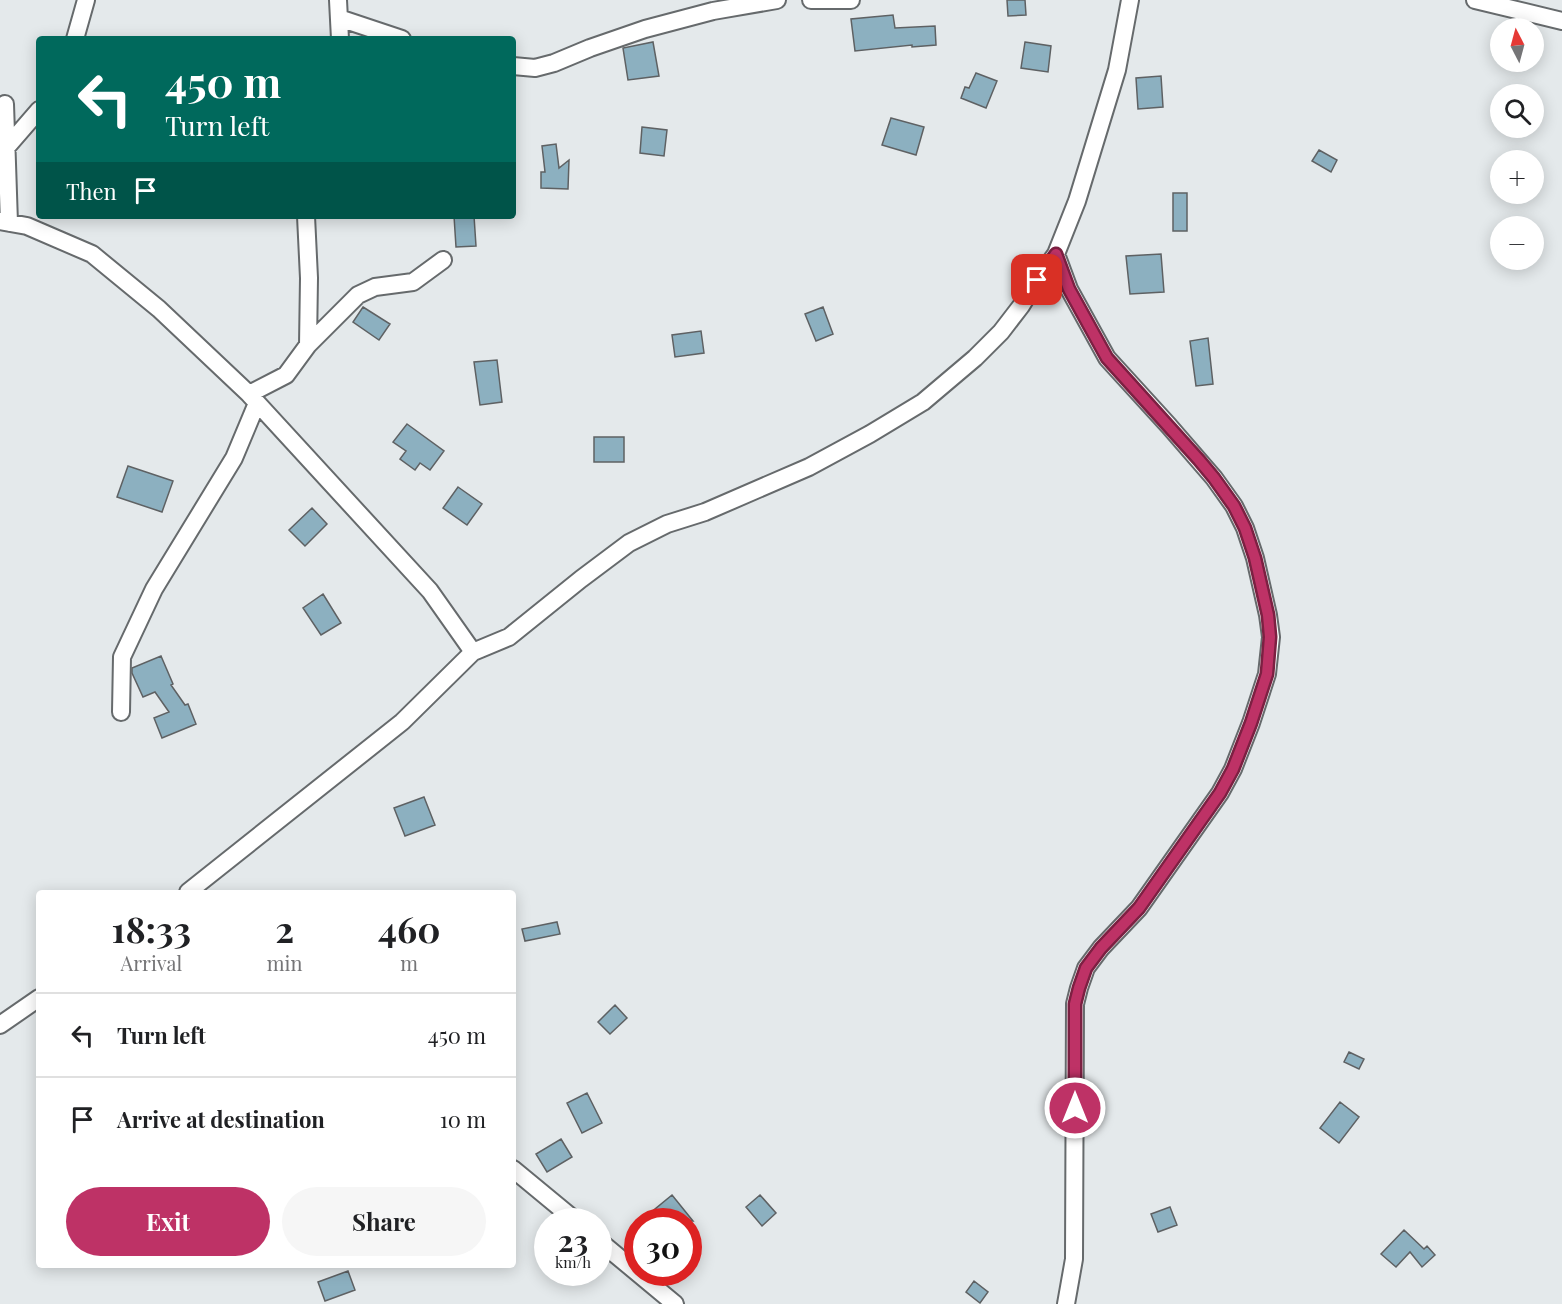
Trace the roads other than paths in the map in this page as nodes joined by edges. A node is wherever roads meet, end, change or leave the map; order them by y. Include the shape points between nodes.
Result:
1 (86, 0) edge
2 (338, 0) edge
3 (777, 0) edge
4 (811, 0) edge
5 (851, 0) edge
6 (1130, 0) edge
7 (1475, 0) edge
8 (339, 18) junction
9 (1562, 21) edge
10 (76, 36) edge
11 (340, 36) edge
12 (393, 36) edge
13 (516, 66) edge
14 (4, 104) dead end
15 (36, 113) edge
16 (6, 148) junction
17 (306, 219) edge
18 (4, 222) edge
19 (1056, 254) junction
20 (443, 260) dead end
21 (308, 345) junction
22 (253, 399) junction
23 (473, 652) junction
24 (121, 712) dead end
25 (191, 890) edge
26 (36, 1000) edge
27 (0, 1025) edge
28 (516, 1171) edge
29 (560, 1208) edge
30 (612, 1252) edge
31 (675, 1304) edge
32 (1066, 1304) edge

1 - 10 street
2 - 8 street
3 - 13 street via 713,10 645,29 535,68
4 - 5 street
6 - 19 street via 1117,70 1077,201
7 - 9 street
8 - 11 street
8 - 12 street
14 - 16 street
15 - 16 street
16 - 18 street
17 - 21 street
18 - 22 street via 27,226 92,254 159,309
19 - 23 street via 1000,332 922,402 809,467 646,534 609,557 509,637
19 - 32 street via 1069,289 1107,358 1234,506 1255,558 1270,637 1267,674 1233,769 1220,793 1139,908 1086,968 1079,988 1075,1004 1074,1259
20 - 21 street via 412,282 375,287 358,295
21 - 22 street via 286,375
22 - 23 street via 430,591
22 - 24 street via 234,458 154,589 122,657
23 - 25 street via 402,722
26 - 27 street
28 - 29 street
30 - 31 street

